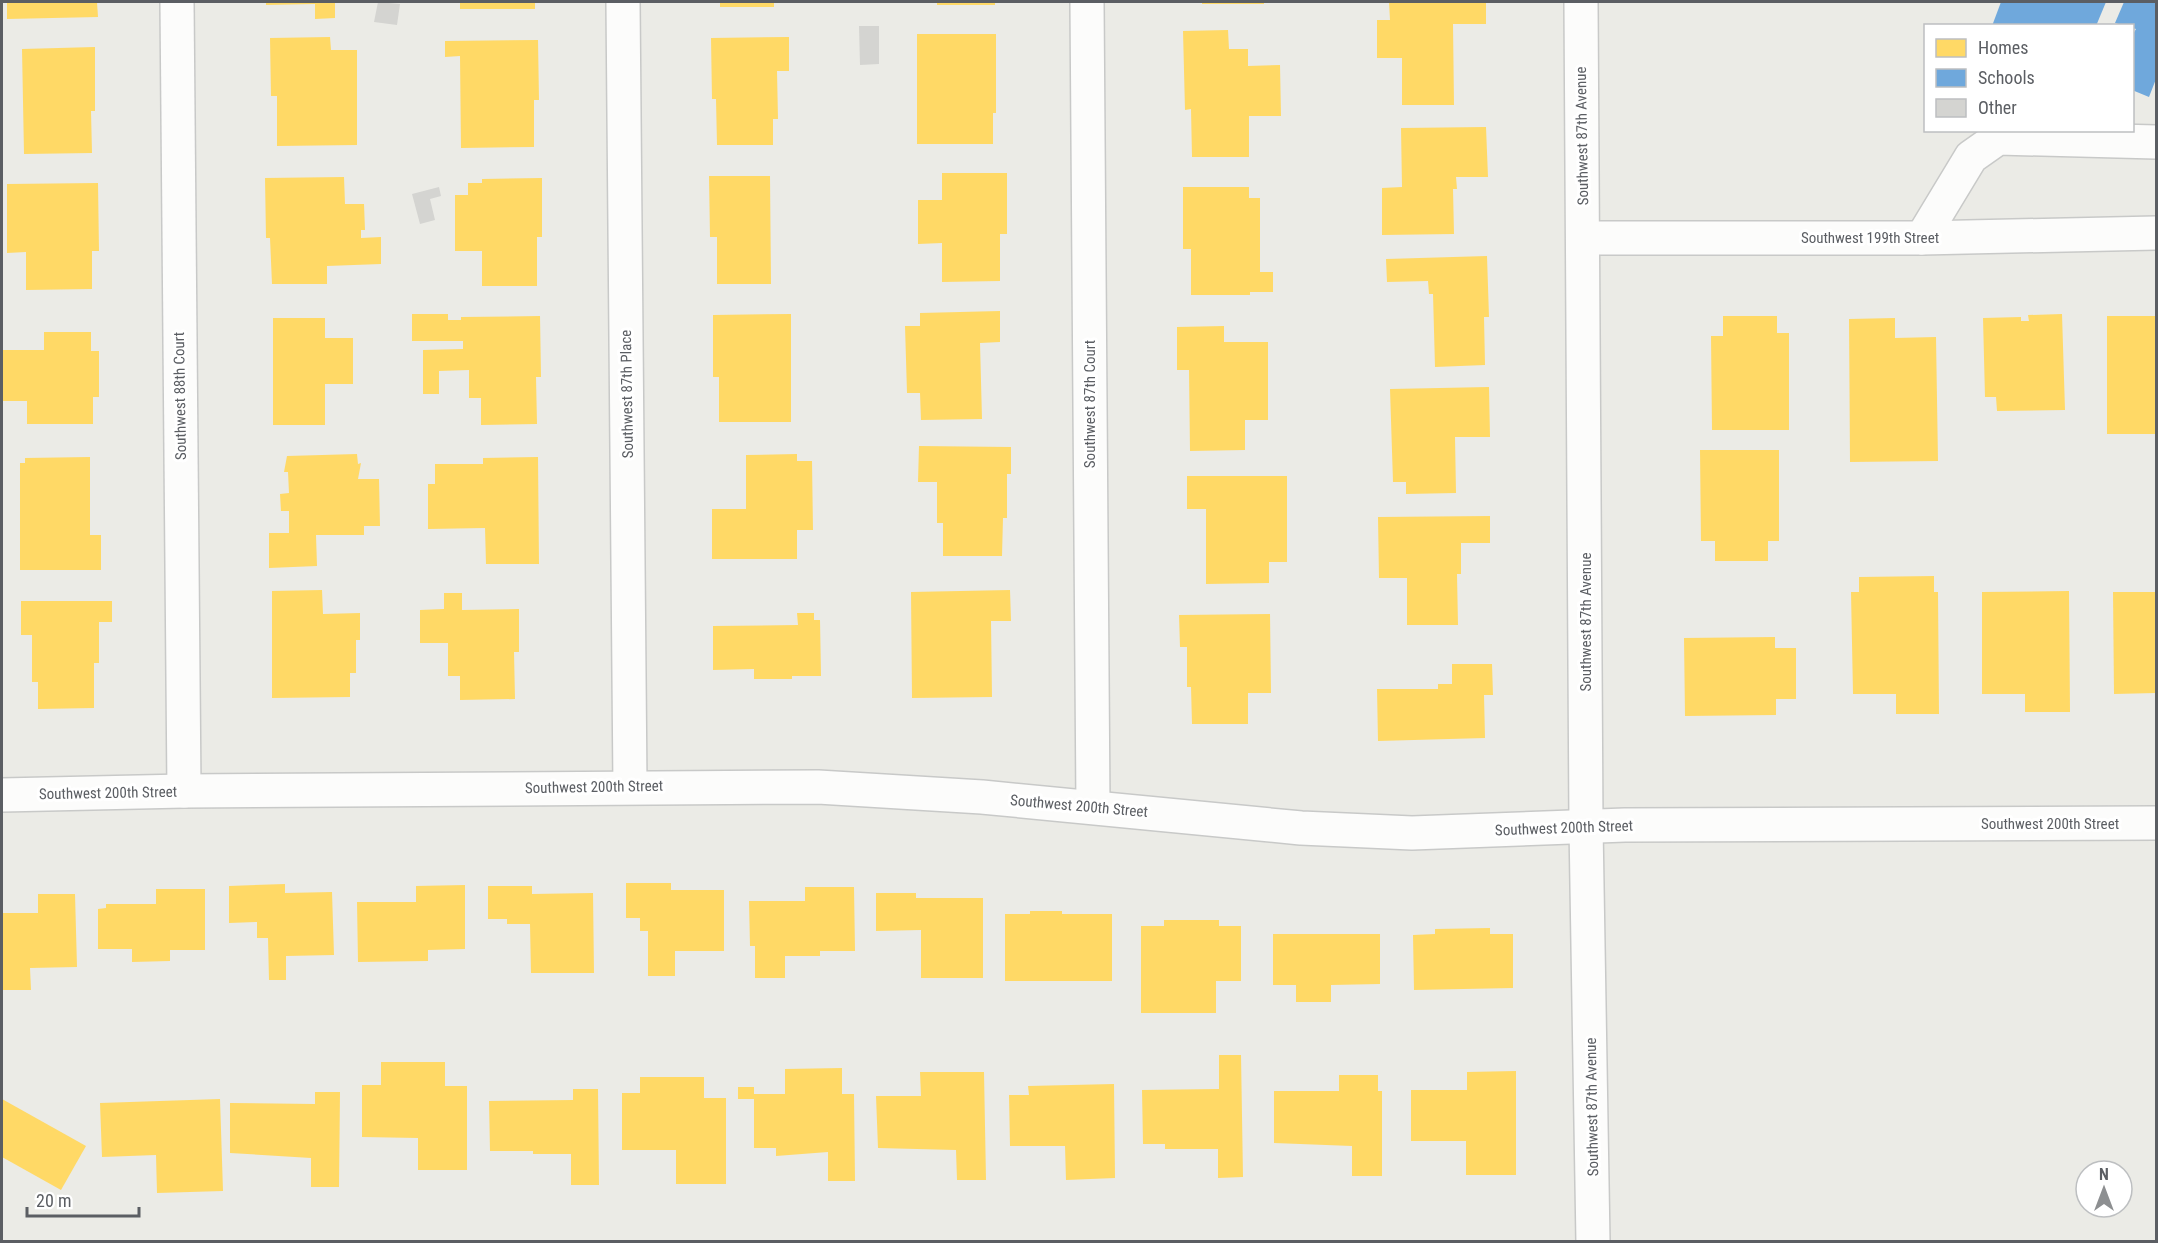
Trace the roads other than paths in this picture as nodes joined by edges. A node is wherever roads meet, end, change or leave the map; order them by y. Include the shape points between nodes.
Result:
1 (177, 2) edge
2 (623, 2) edge
3 (1087, 2) edge
4 (1581, 2) edge
5 (2157, 142) edge
6 (2157, 232) edge
7 (1583, 238) junction
8 (1923, 238) junction
9 (630, 787) junction
10 (184, 791) junction
11 (2, 795) edge
12 (1093, 807) junction
13 (2157, 823) edge
14 (1587, 826) junction
15 (1593, 1242) edge

1 - 10 street, Southwest 88th Court
2 - 9 street, Southwest 87th Place
3 - 12 street, Southwest 87th Court
4 - 7 street, Southwest 87th Avenue
5 - 8 street via 1998,138 1971,156
6 - 8 street, Southwest 199th Street
7 - 8 street, Southwest 199th Street
7 - 14 street, Southwest 87th Avenue
9 - 10 street, Southwest 200th Street
9 - 12 street, Southwest 200th Street via 829,788
10 - 11 street, Southwest 200th Street
12 - 14 street, Southwest 200th Street via 1362,832
13 - 14 street, Southwest 200th Street
14 - 15 street, Southwest 87th Avenue

